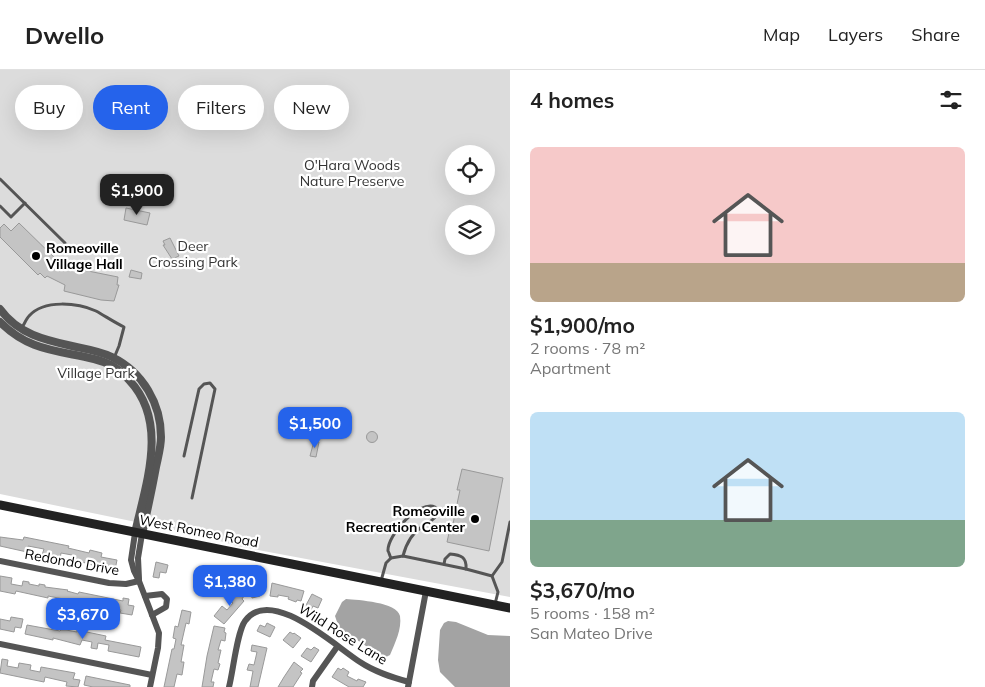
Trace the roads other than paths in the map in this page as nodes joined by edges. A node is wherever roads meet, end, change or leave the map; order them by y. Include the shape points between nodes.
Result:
1 (0, 179) edge
2 (25, 203) junction
3 (0, 206) edge
4 (65, 243) dead end
5 (0, 309) edge
6 (0, 322) edge
7 (19, 333) junction
8 (112, 362) junction
9 (184, 456) dead end
10 (192, 498) dead end
11 (0, 506) edge
12 (510, 522) edge
13 (139, 533) junction
14 (508, 541) edge
15 (403, 556) junction
16 (391, 558) junction
17 (0, 562) edge
18 (444, 564) junction
19 (466, 569) junction
20 (492, 576) junction
21 (139, 580) junction
22 (381, 582) junction
23 (426, 591) junction
24 (145, 596) junction
25 (495, 605) junction
26 (510, 608) edge
27 (152, 614) junction
28 (0, 644) edge
29 (337, 647) junction
30 (152, 675) junction
31 (408, 684) edge
32 (150, 687) edge
33 (230, 687) edge
34 (312, 687) edge

1 - 2 lane
2 - 3 lane via 11,217
2 - 4 lane
5 - 7 street
6 - 7 street
7 - 8 street via 96,351
7 - 8 lane via 29,316 40,307 66,304 94,310 124,327
8 - 13 street via 136,387 149,412 152,427
9 - 10 lane via 199,390 210,383 215,389
11 - 13 main road, West Romeo Road
12 - 14 lane
13 - 21 street via 132,560
13 - 22 main road, West Romeo Road
14 - 20 lane via 502,562
15 - 16 lane
15 - 16 lane via 415,532 436,517 435,507 427,505 419,509 402,524 389,544
15 - 18 lane
16 - 22 lane via 386,563
17 - 21 street, Redondo Drive via 109,583 126,584
18 - 19 lane
18 - 19 lane via 450,554 458,555 466,560
19 - 20 lane
20 - 25 lane via 498,592
21 - 24 street
22 - 23 main road, West Romeo Road
23 - 25 main road, West Romeo Road
23 - 31 street
24 - 27 street
24 - 27 street via 162,594 167,599 166,606
25 - 26 main road, West Romeo Road
27 - 30 street via 159,633
28 - 30 street
29 - 31 street, Wild Rose Lane via 379,673
29 - 33 street, Wild Rose Lane via 290,615 271,610 258,611 243,624
29 - 34 street
30 - 32 street

